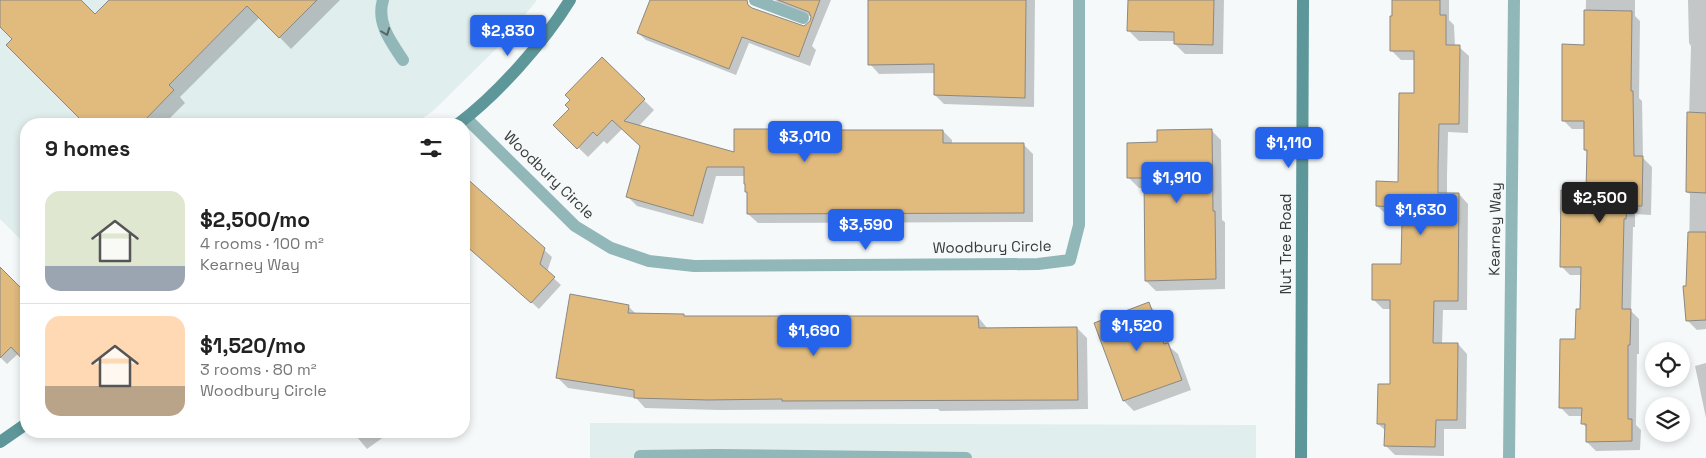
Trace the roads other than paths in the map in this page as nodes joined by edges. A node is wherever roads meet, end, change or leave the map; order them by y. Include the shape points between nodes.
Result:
1 (384, 0) edge
2 (570, 0) edge
3 (755, 0) edge
4 (1079, 0) edge
5 (1303, 0) edge
6 (1514, 0) edge
7 (803, 18) dead end
8 (403, 60) dead end
9 (465, 118) edge
10 (470, 128) edge
11 (20, 428) edge
12 (0, 442) edge
13 (718, 456) edge
14 (640, 458) edge
15 (966, 458) edge
16 (1301, 458) edge
17 (1509, 458) edge

1 -> 8 street via 382,20 387,37
2 - 9 main road via 524,60
3 - 7 street
4 - 10 street, Woodbury Circle via 1079,225 1070,260 1038,264 714,266 649,261 611,248 575,226
5 - 16 main road, Nut Tree Road
6 - 17 street, Kearney Way
11 - 12 main road
13 - 14 street
13 - 15 street

